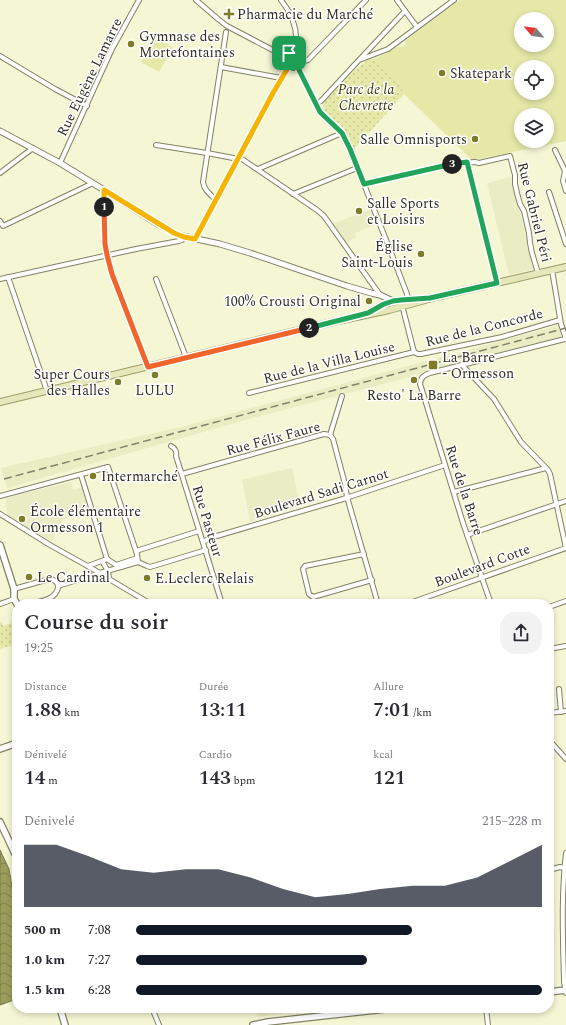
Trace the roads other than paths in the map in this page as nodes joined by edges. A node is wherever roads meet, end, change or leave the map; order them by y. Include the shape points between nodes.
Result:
1 (139, 0) edge
2 (196, 0) edge
3 (281, 0) edge
4 (366, 0) edge
5 (397, 0) edge
6 (454, 0) edge
7 (405, 11) junction
8 (417, 27) junction
9 (226, 32) dead end
10 (295, 51) junction
11 (0, 56) edge
12 (286, 57) junction
13 (302, 60) junction
14 (359, 60) junction
15 (289, 66) junction
16 (221, 67) junction
17 (298, 67) junction
18 (281, 78) junction
19 (316, 104) junction
20 (86, 106) junction
21 (0, 131) edge
22 (342, 133) junction
23 (156, 145) dead end
24 (33, 148) junction
25 (555, 150) dead end
26 (207, 153) junction
27 (239, 158) junction
28 (467, 162) junction
29 (60, 163) junction
30 (357, 168) junction
31 (258, 169) junction
32 (0, 173) edge
33 (93, 183) junction
34 (364, 184) junction
35 (104, 190) junction
36 (566, 191) edge
37 (549, 192) dead end
38 (293, 194) junction
39 (216, 200) junction
40 (0, 221) edge
41 (184, 237) junction
42 (195, 239) junction
43 (566, 244) edge
44 (107, 255) junction
45 (566, 267) edge
46 (552, 270) junction
47 (538, 273) junction
48 (8, 277) junction
49 (0, 279) edge
50 (156, 280) dead end
51 (497, 283) junction
52 (378, 295) junction
53 (393, 301) junction
54 (382, 303) junction
55 (405, 303) junction
56 (389, 310) junction
57 (368, 313) junction
58 (560, 320) junction
59 (566, 339) edge
60 (414, 352) junction
61 (186, 357) junction
62 (462, 364) junction
63 (148, 367) junction
64 (47, 391) junction
65 (249, 393) dead end
66 (342, 396) dead end
67 (0, 402) edge
68 (330, 435) junction
69 (171, 446) dead end
70 (445, 465) junction
71 (546, 468) junction
72 (182, 474) junction
73 (81, 475) junction
74 (454, 492) junction
75 (0, 496) edge
76 (347, 498) junction
77 (566, 501) edge
78 (556, 504) junction
79 (0, 514) edge
80 (199, 531) junction
81 (467, 535) junction
82 (203, 542) junction
83 (0, 545) edge
84 (566, 548) edge
85 (206, 550) junction
86 (136, 551) junction
87 (364, 554) junction
88 (105, 560) junction
89 (138, 560) junction
90 (89, 567) junction
91 (116, 567) junction
92 (108, 571) junction
93 (100, 573) junction
94 (89, 576) junction
95 (482, 577) junction
96 (109, 579) junction
97 (372, 580) junction
98 (58, 586) junction
99 (14, 589) junction
100 (15, 599) edge
101 (48, 599) edge
102 (143, 599) edge
103 (221, 599) edge
104 (377, 599) edge
105 (421, 599) edge
106 (489, 599) edge
107 (566, 601) edge
108 (12, 602) edge
109 (0, 604) edge
110 (554, 605) edge
111 (566, 646) edge
112 (554, 648) edge
113 (559, 689) dead end
114 (566, 711) edge
115 (561, 712) junction
116 (554, 713) edge
117 (12, 745) edge
118 (554, 745) edge
119 (0, 749) edge
120 (565, 757) edge
121 (566, 764) edge
122 (0, 822) edge
123 (12, 847) edge
124 (566, 853) edge
125 (564, 868) junction
126 (554, 869) edge
127 (566, 991) edge
128 (554, 992) edge
129 (61, 1013) edge
130 (61, 1013) edge
131 (154, 1013) edge
132 (349, 1013) edge
133 (487, 1013) edge
134 (62, 1025) edge
135 (65, 1025) edge
136 (159, 1025) edge
137 (253, 1025) edge
138 (488, 1025) edge

1 - 20 street, Rue Eugène Lamarre via 112,49
2 - 12 street via 227,26
3 - 10 street via 294,22 297,40
4 - 13 street via 309,59
5 - 7 street
6 - 8 street
7 - 8 street
7 - 14 street
8 - 14 street via 388,49
9 - 16 street
10 - 12 street
10 - 13 street via 300,53
11 - 20 street
12 - 15 street
13 - 17 street
14 - 19 street
15 - 17 street
15 - 18 street
16 - 18 street
16 - 26 street
17 - 19 street
18 - 27 street
19 - 22 street
20 - 29 street, Rue Eugène Lamarre
21 - 24 street
22 - 30 street
22 - 31 street
23 - 26 street
24 - 29 street
24 - 32 street
25 - 36 street via 565,171 563,181
26 - 27 street
26 - 39 street via 203,187
27 - 31 street
27 - 39 street
28 - 34 street
28 - 47 street, Rue Gabriel Péri via 479,163 510,156
28 - 51 street
29 - 33 street
30 - 34 street
30 - 38 street
31 - 38 street
33 - 35 street
33 - 40 street via 3,226
34 - 55 street via 405,288
35 - 41 street via 156,223
35 - 44 street
37 - 43 street
38 - 52 street via 324,216
39 - 42 street
41 - 42 street
41 - 44 street via 178,241
42 - 52 street via 250,253
44 - 48 street
44 - 63 street
45 - 46 main road
46 - 47 main road
46 - 58 street
47 - 51 main road
48 - 49 street
48 - 64 street
50 - 61 street
51 - 55 main road
52 - 53 street
52 - 54 street
53 - 54 main road
53 - 55 main road
54 - 56 street
54 - 57 main road
55 - 56 main road
55 - 60 street
56 - 57 main road
57 - 61 main road
58 - 59 street
58 - 60 street, Rue de la Concorde via 502,337 421,354
59 - 62 street
60 - 65 street, Rue de la Villa Louise
61 - 63 main road
62 - 70 street, Rue de la Barre via 425,374 420,381
62 - 71 street via 494,399 521,442
63 - 64 main road
64 - 67 main road
66 - 68 street
68 - 72 street, Rue Félix Faure via 324,434
68 - 76 street, Rue Félix Faure
69 - 72 street, Rue Pasteur via 175,449
70 - 74 street, Rue de la Barre
70 - 76 street, Boulevard Sadi Carnot
71 - 74 street
71 - 78 street via 550,474
72 - 80 street, Rue Pasteur
73 - 75 street
73 - 86 street via 108,467
73 - 88 street
74 - 81 street, Rue de la Barre
76 - 82 street, Boulevard Sadi Carnot
76 - 87 street, Rue Félix Faure
77 - 78 street
78 - 81 street
78 - 84 street
79 - 90 street
80 - 82 street, Rue Pasteur
80 - 86 street
81 - 95 street, Rue de la Barre
82 - 85 street, Rue Pasteur
83 - 99 main road
84 - 95 street, Boulevard Cotte
85 - 89 street via 150,567
85 - 103 street, Rue Pasteur
86 - 89 street
87 - 97 street, Rue Félix Faure
87 - 97 street via 305,566 303,569 309,594 313,597
88 - 90 street
88 - 91 street
88 - 92 street
89 - 91 street
90 - 93 street
90 - 94 street
91 - 92 street
92 - 93 street
92 - 96 street
93 - 94 street
93 - 96 street
94 - 98 street
95 - 105 street, Boulevard Cotte
95 - 106 street, Rue de la Barre
96 - 102 street
97 - 104 street, Rue Félix Faure
98 - 99 street via 55,581 49,579
98 - 101 street via 58,591
99 - 100 main road
107 - 110 street
108 - 109 street
111 - 112 street
113 - 115 street
114 - 115 street
115 - 116 street
117 - 119 main road
118 - 120 street
120 - 121 street
122 - 123 main road
124 - 125 street
125 - 126 street
125 - 127 street via 562,919
127 - 128 main road
129 - 134 main road
130 - 135 main road
131 - 136 street
132 - 137 main road
133 - 138 street

